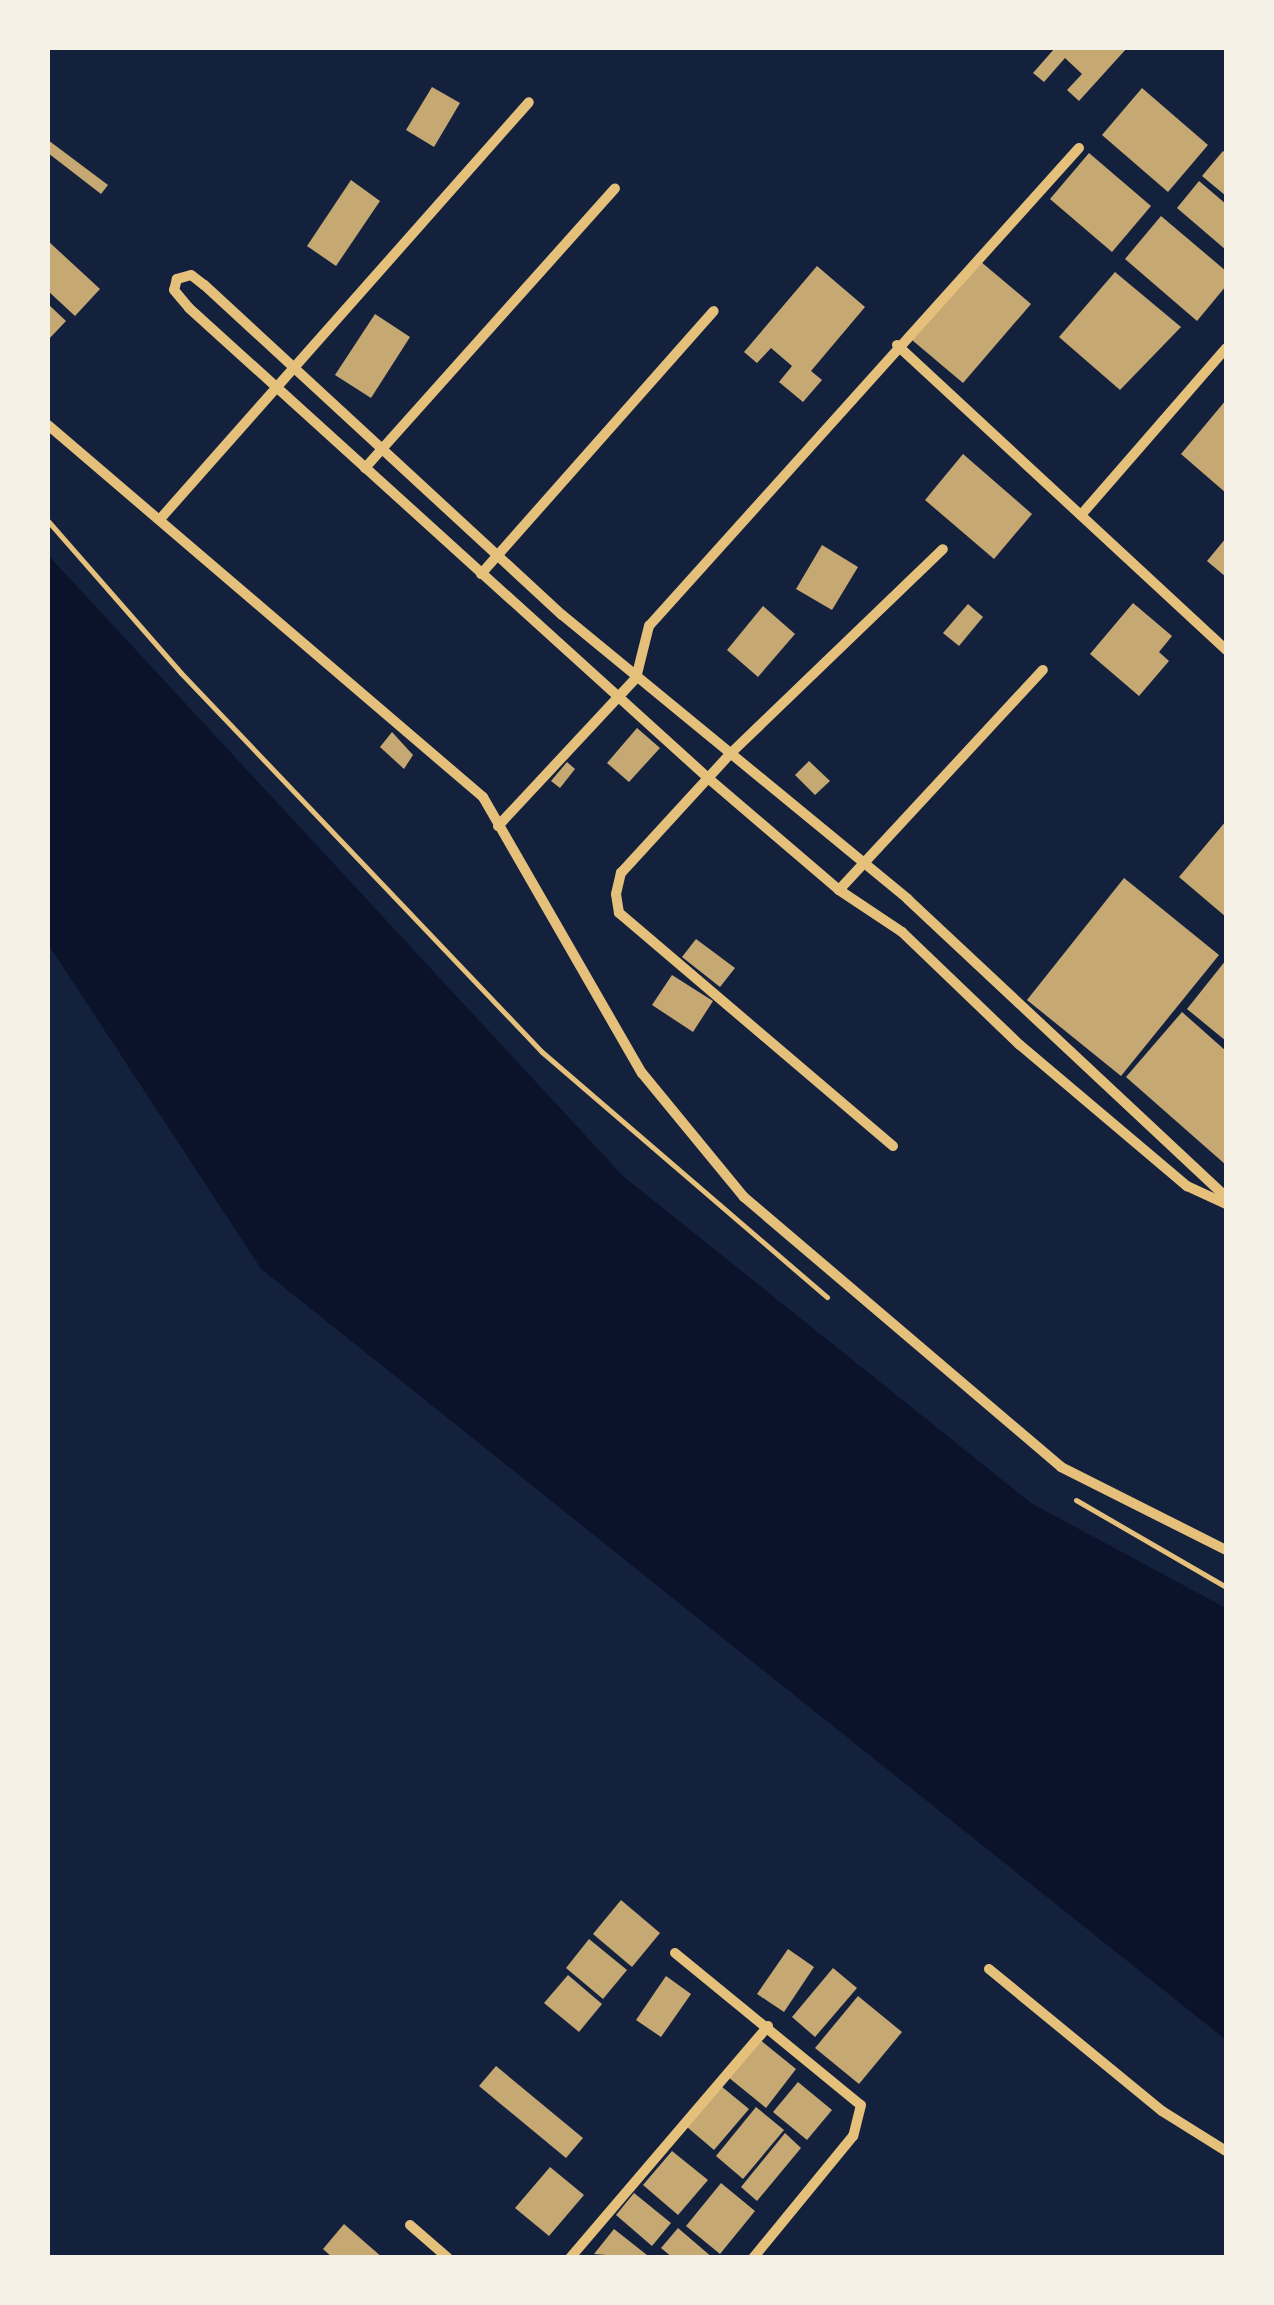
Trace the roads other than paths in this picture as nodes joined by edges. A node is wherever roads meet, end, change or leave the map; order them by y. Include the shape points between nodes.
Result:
1 (530, 102) dead end
2 (1079, 148) dead end
3 (615, 188) dead end
4 (714, 311) dead end
5 (897, 345) junction
6 (1226, 348) edge
7 (296, 371) junction
8 (278, 389) junction
9 (48, 425) edge
10 (381, 451) junction
11 (365, 468) junction
12 (1080, 515) junction
13 (160, 518) junction
14 (943, 549) dead end
15 (497, 556) junction
16 (481, 574) junction
17 (1226, 650) edge
18 (1043, 670) dead end
19 (636, 678) junction
20 (619, 698) junction
21 (731, 754) junction
22 (708, 778) junction
23 (498, 826) junction
24 (860, 861) junction
25 (839, 890) junction
26 (1039, 1027) junction
27 (1020, 1045) junction
28 (893, 1146) dead end
29 (1226, 1200) edge
30 (1226, 1550) edge
31 (675, 1953) dead end
32 (989, 1970) dead end
33 (768, 2026) junction
34 (1226, 2151) edge
35 (410, 2225) dead end
36 (448, 2258) edge
37 (570, 2258) edge
38 (752, 2258) edge

1 - 7 street
2 - 5 street
3 - 10 street
4 - 15 street
5 - 12 street
5 - 19 street via 648,626
6 - 12 street
7 - 8 street
7 - 8 street via 191,274 177,279 180,298
7 - 10 street
8 - 11 street
8 - 13 street
9 - 13 street
10 - 11 street
10 - 15 street
11 - 16 street
12 - 17 street
13 - 23 street via 449,764 483,797
14 - 21 street
15 - 16 street
15 - 19 street
16 - 20 street
18 - 24 street
19 - 20 street
19 - 21 street
20 - 22 street
20 - 23 street
21 - 22 street
21 - 24 street
22 - 25 street
22 - 28 street via 621,873 619,913
23 - 30 street via 642,1073 744,1197 1061,1467
24 - 25 street
24 - 26 street
25 - 27 street via 902,932
26 - 27 street
26 - 29 street
27 - 29 street via 1187,1186
31 - 33 street
32 - 34 street via 1162,2110
33 - 37 street
33 - 38 street via 862,2112 853,2136
35 - 36 street

